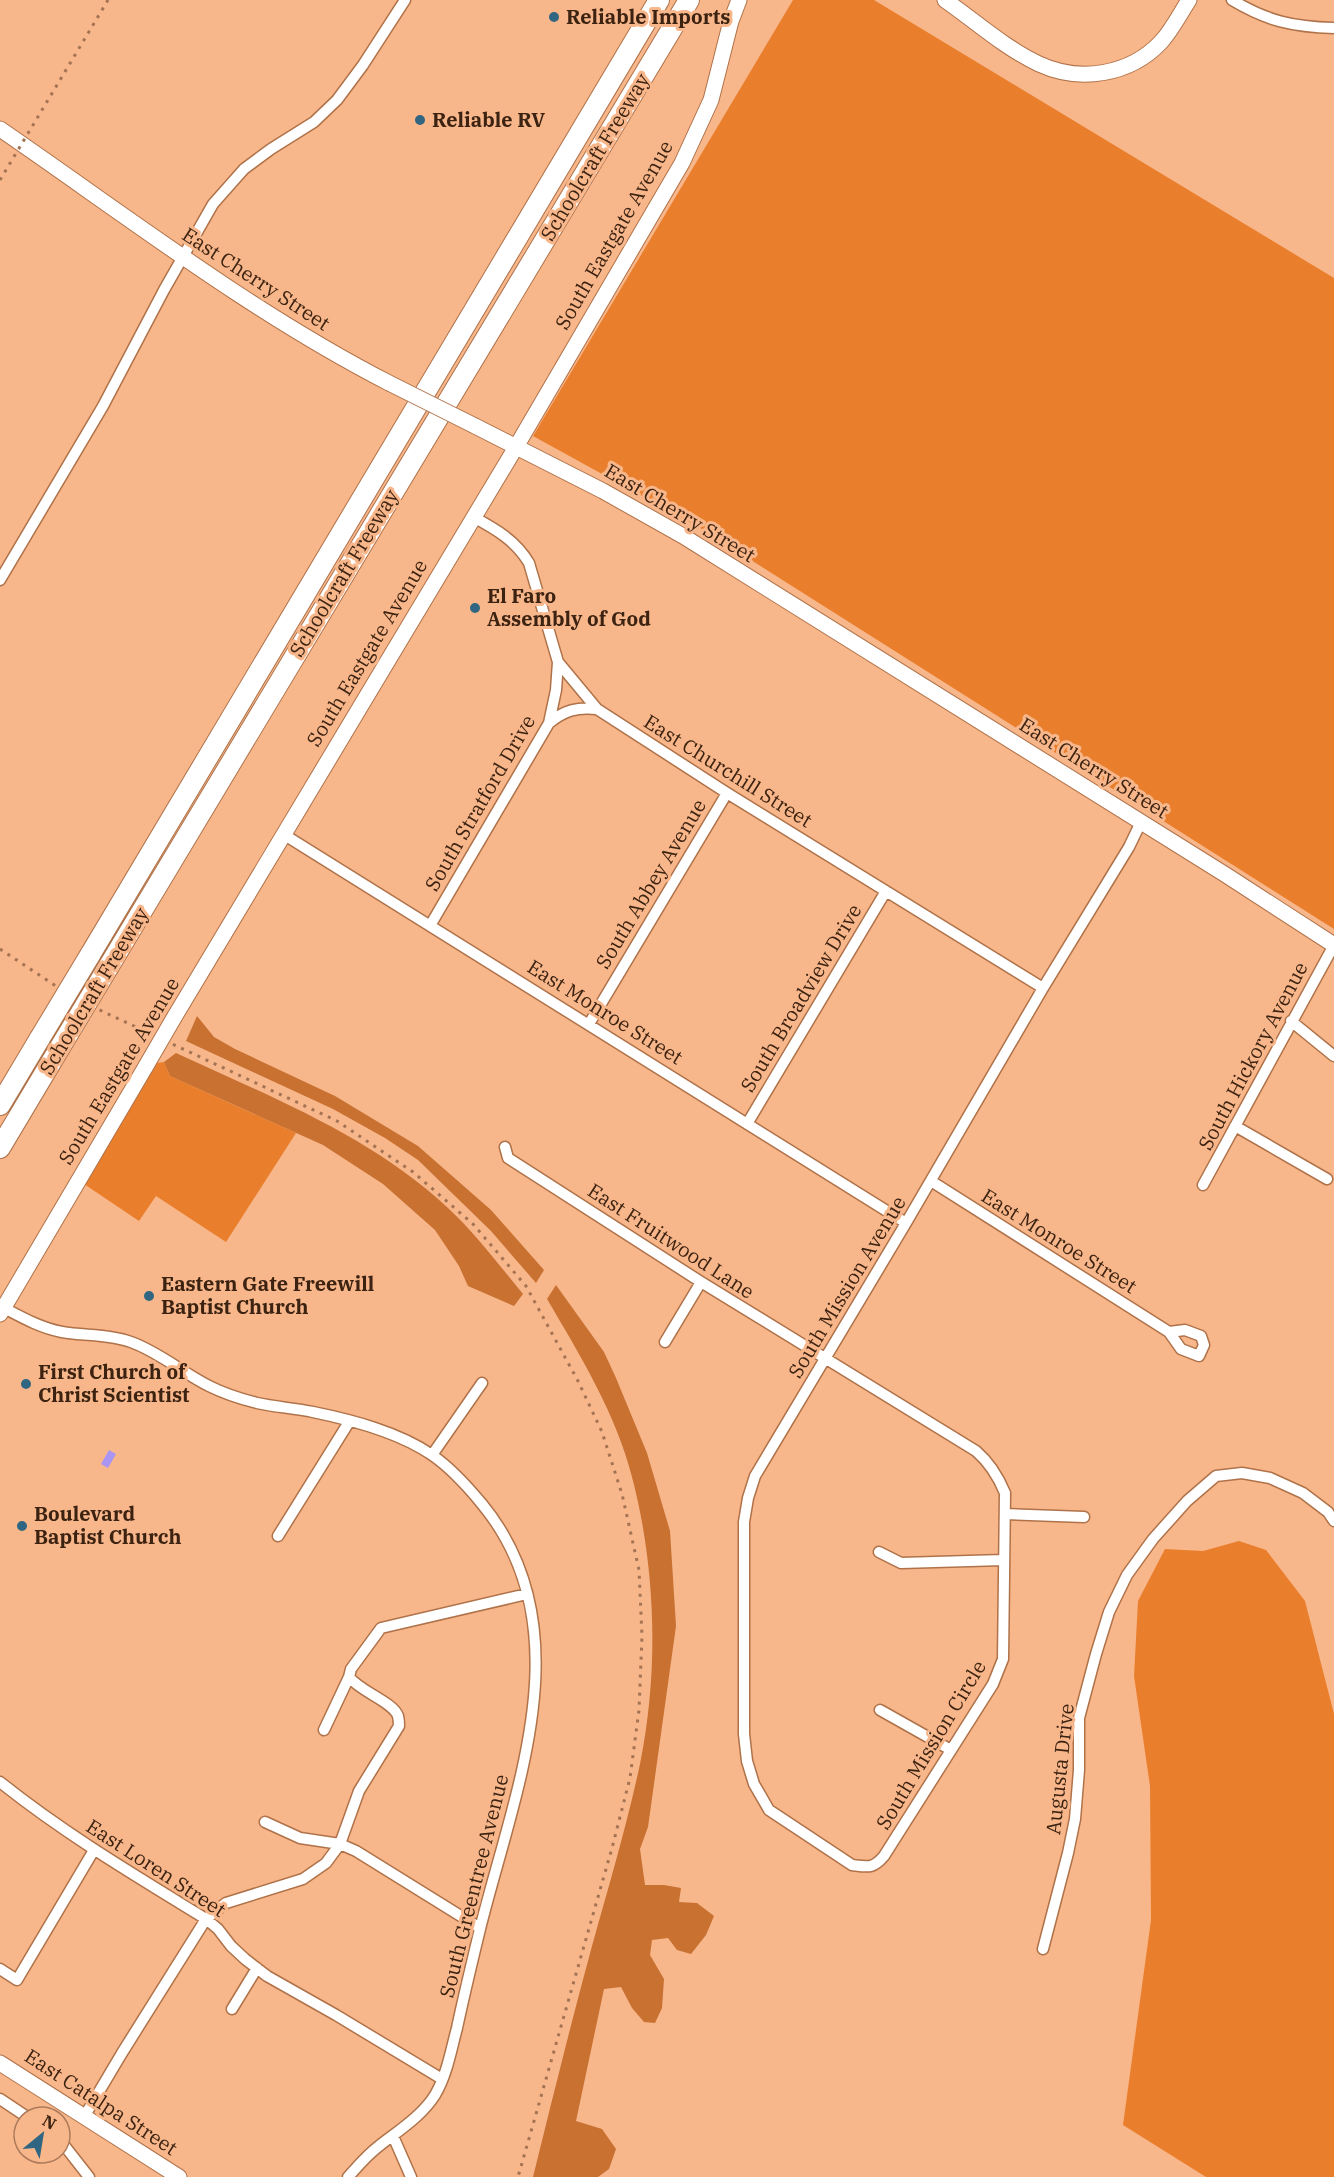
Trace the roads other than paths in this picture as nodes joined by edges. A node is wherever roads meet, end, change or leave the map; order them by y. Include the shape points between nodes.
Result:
1 (405, 0) edge
2 (658, 0) edge
3 (689, 0) edge
4 (739, 0) edge
5 (945, 0) edge
6 (1189, 0) edge
7 (1232, 0) edge
8 (1334, 28) edge
9 (0, 129) edge
10 (183, 258) junction
11 (516, 447) junction
12 (473, 517) junction
13 (0, 580) edge
14 (558, 662) junction
15 (597, 709) junction
16 (549, 723) junction
17 (727, 793) junction
18 (1141, 822) junction
19 (283, 834) junction
20 (886, 891) junction
21 (430, 924) junction
22 (1334, 945) edge
23 (1043, 988) junction
24 (1291, 1021) junction
25 (589, 1024) junction
26 (1334, 1056) edge
27 (0, 1105) edge
28 (747, 1124) junction
29 (1235, 1126) junction
30 (505, 1147) dead end
31 (0, 1148) edge
32 (1327, 1179) dead end
33 (931, 1181) junction
34 (1203, 1185) dead end
35 (906, 1223) junction
36 (701, 1282) junction
37 (2, 1311) edge
38 (1169, 1332) dead end
39 (665, 1342) dead end
40 (824, 1359) junction
41 (482, 1383) dead end
42 (349, 1422) junction
43 (432, 1455) junction
44 (1005, 1514) junction
45 (1084, 1517) dead end
46 (1334, 1521) edge
47 (278, 1536) dead end
48 (879, 1552) dead end
49 (1003, 1560) junction
50 (527, 1594) junction
51 (350, 1677) junction
52 (880, 1710) dead end
53 (324, 1730) dead end
54 (951, 1750) junction
55 (0, 1782) edge
56 (769, 1810) joint
57 (265, 1822) dead end
58 (340, 1844) junction
59 (94, 1850) junction
60 (206, 1919) junction
61 (480, 1928) junction
62 (1043, 1949) dead end
63 (257, 1968) junction
64 (0, 1969) edge
65 (232, 2009) dead end
66 (0, 2063) edge
67 (442, 2079) junction
68 (84, 2116) junction
69 (393, 2136) junction
70 (72, 2155) edge
71 (368, 2155) junction
72 (89, 2177) edge
73 (179, 2177) edge
74 (348, 2177) edge
75 (359, 2177) edge
76 (411, 2177) edge

1 - 10 street via 337,100 314,123 256,159 233,179 213,204
2 - 27 highway, Schoolcraft Freeway, bridge
3 - 31 highway, Schoolcraft Freeway, bridge
4 - 11 street, South Eastgate Avenue via 711,100 692,144
5 - 6 street via 1040,64 1093,75 1142,59 1162,41
7 - 8 street via 1277,22
9 - 10 street, East Cherry Street
10 - 11 street, East Cherry Street, bridge via 296,332
10 - 13 street via 103,406
11 - 12 street, South Eastgate Avenue
11 - 18 street, East Cherry Street via 683,536
12 - 14 street, East Churchill Street via 497,530 522,551
12 - 19 street, South Eastgate Avenue
14 - 15 street, East Churchill Street
14 - 16 street, South Stratford Drive
15 - 16 street via 571,709
15 - 17 street, East Churchill Street
16 - 21 street, South Stratford Drive
17 - 20 street, East Churchill Street
17 - 25 street, South Abbey Avenue
18 - 22 street, East Cherry Street
18 - 23 street, South Mission Avenue
19 - 21 street, East Monroe Street
19 - 37 street, South Eastgate Avenue, bridge
20 - 23 street, East Churchill Street
20 - 28 street, South Broadview Drive
21 - 25 street, East Monroe Street
22 - 24 street, South Hickory Avenue
23 - 33 street, South Mission Avenue
24 - 26 street
24 - 29 street, South Hickory Avenue
25 - 28 street, East Monroe Street
28 - 35 street, East Monroe Street
29 - 32 street
29 - 34 street, South Hickory Avenue
30 - 36 street, East Fruitwood Lane via 508,1158
33 - 35 street, South Mission Avenue
33 - 38 street, East Monroe Street
35 - 40 street, South Mission Avenue
36 - 39 street
36 - 40 street, East Fruitwood Lane
37 - 42 street, South Greentree Avenue via 47,1329 132,1342 208,1386 256,1403
40 - 44 street, South Mission Circle via 988,1461 1005,1493
40 - 56 street, South Mission Avenue via 755,1476 744,1522 744,1734 754,1784
41 - 43 street
42 - 43 street, South Greentree Avenue via 390,1435
42 - 47 street
43 - 50 street, South Greentree Avenue via 469,1488 495,1519 514,1551
44 - 45 street
44 - 49 street, South Mission Circle
46 - 62 street, Augusta Drive via 1303,1493 1270,1478 1242,1473 1216,1476 1159,1531 1127,1575 1109,1612 1080,1718 1075,1819
48 - 49 street via 901,1563
49 - 54 street, South Mission Circle via 1003,1659 993,1684
50 - 51 street via 381,1628 351,1669
50 - 61 street, South Greentree Avenue via 537,1662 535,1704 528,1747
51 - 53 street
51 - 58 street via 356,1686 392,1708 399,1726 359,1791
52 - 54 street
54 - 56 street, South Mission Circle via 877,1864 852,1864
55 - 59 street, East Loren Street
57 - 58 street via 300,1838
58 - 60 street via 326,1863 303,1879 226,1903
58 - 61 street
59 - 60 street, East Loren Street
59 - 64 street via 17,1980
60 - 63 street, East Loren Street
60 - 68 street
61 - 67 street, South Greentree Avenue
63 - 65 street
63 - 67 street, East Loren Street
66 - 68 street, East Catalpa Street
67 - 69 street, South Greentree Avenue via 435,2095
68 - 73 street, East Catalpa Street
69 - 71 street, South Greentree Avenue
69 - 76 street
70 - 72 street
71 - 74 street, South Greentree Avenue
71 - 75 street

